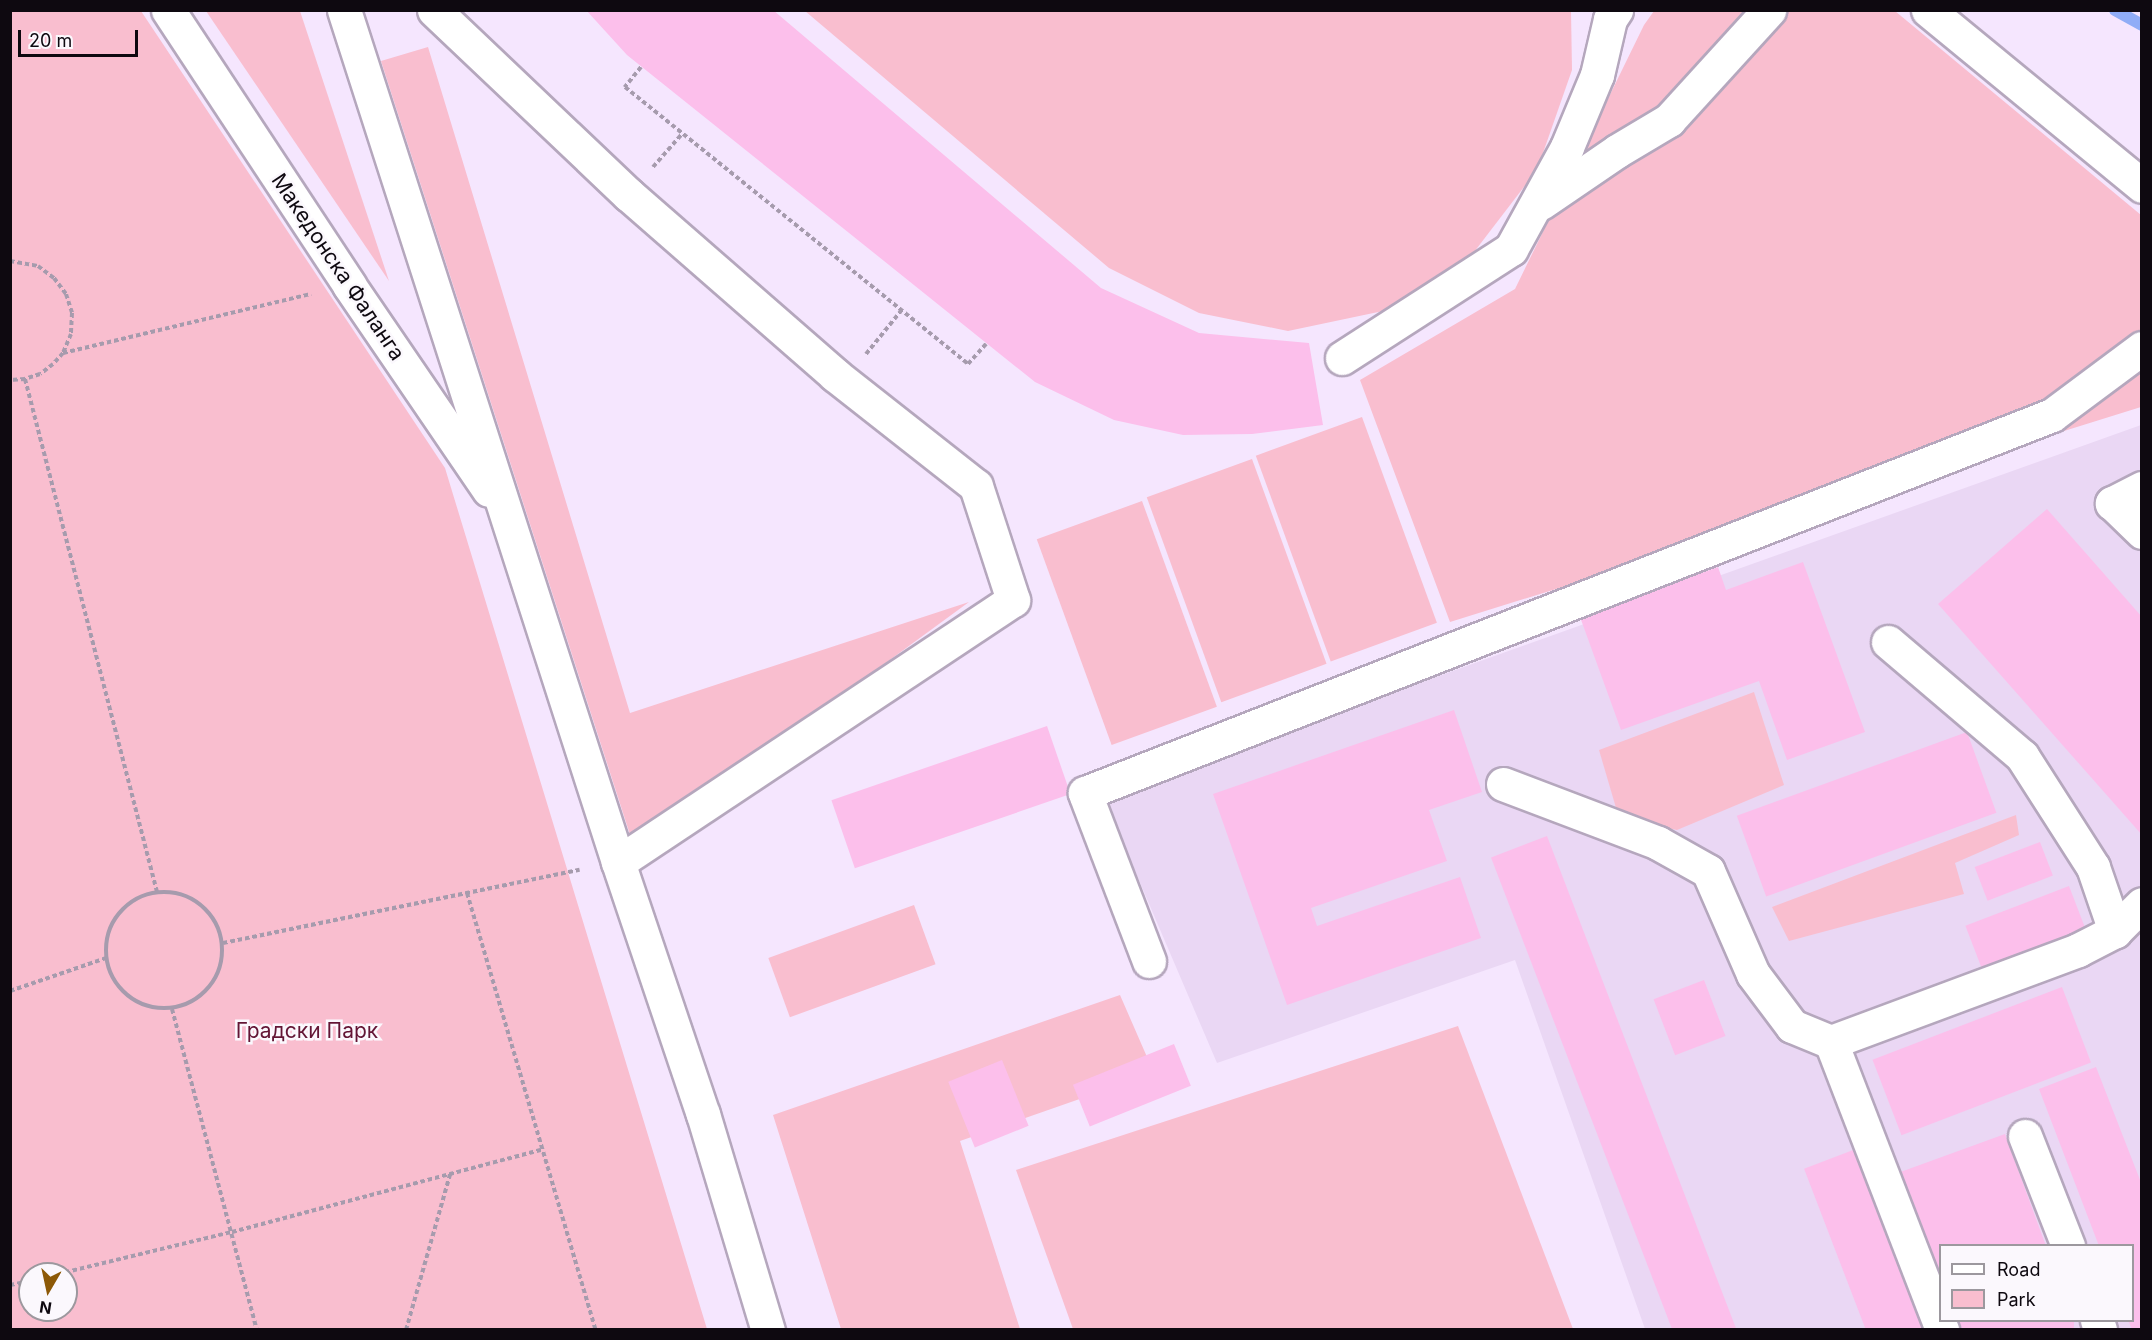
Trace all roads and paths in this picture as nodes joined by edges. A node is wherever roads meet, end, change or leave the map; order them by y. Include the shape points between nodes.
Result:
1 (168, 10) edge
2 (344, 10) edge
3 (434, 10) edge
4 (1616, 10) edge
5 (1769, 10) edge
6 (1928, 10) edge
7 (641, 67) dead end
8 (682, 134) junction
9 (2142, 186) edge
10 (629, 195) junction
11 (1534, 208) junction
12 (10, 261) edge
13 (349, 285) junction
14 (901, 310) junction
15 (987, 344) dead end
16 (2142, 348) edge
17 (63, 352) junction
18 (1342, 358) dead end
19 (25, 379) junction
20 (10, 380) edge
21 (844, 382) junction
22 (2142, 488) edge
23 (510, 521) junction
24 (2142, 532) edge
25 (1888, 642) dead end
26 (1503, 784) dead end
27 (618, 862) junction
28 (157, 892) junction
29 (467, 893) junction
30 (2142, 904) edge
31 (2115, 930) junction
32 (223, 943) junction
33 (106, 958) junction
34 (1149, 961) dead end
35 (10, 991) edge
36 (172, 1009) junction
37 (1831, 1042) junction
38 (2025, 1136) dead end
39 (543, 1149) junction
40 (450, 1174) junction
41 (231, 1232) junction
42 (2068, 1244) edge
43 (78, 1269) edge
44 (1939, 1321) edge
45 (257, 1329) edge
46 (406, 1329) edge
47 (596, 1329) edge
48 (768, 1329) edge

1 - 13 street, Македонска Фаланга
2 - 23 street
3 - 10 street
4 - 11 street via 1610,19 1597,75 1567,147
5 - 11 street via 1669,120
6 - 9 street
7 - 8 path via 625,87
8 - 10 path
8 - 14 path
10 - 21 street
11 - 18 street via 1511,249
12 - 17 path via 38,266 66,294 72,314 71,334
13 - 17 path
13 - 23 street, Македонска Фаланга
14 - 15 path via 968,364
14 - 21 path
16 - 34 street via 2052,414 1085,793
17 - 19 path via 40,374
19 - 20 path
19 - 28 path
21 - 27 street via 976,486 1013,600
22 - 24 street via 2112,503
23 - 27 street
25 - 31 street via 2022,756 2093,867
26 - 37 street via 1658,843 1708,871 1753,974 1792,1026
27 - 29 path
27 - 48 street via 703,1114
28 - 32 path via 175,892 200,905 218,926
28 - 33 path via 124,907 110,931
29 - 32 path
29 - 39 path
30 - 31 street
31 - 37 street via 2078,950
32 - 36 path via 216,979 190,1004
33 - 35 path
33 - 36 path via 111,975 136,1002
36 - 41 path
37 - 44 street
38 - 42 street
39 - 40 path
39 - 47 path
40 - 41 path
40 - 46 path
41 - 43 path
41 - 45 path

